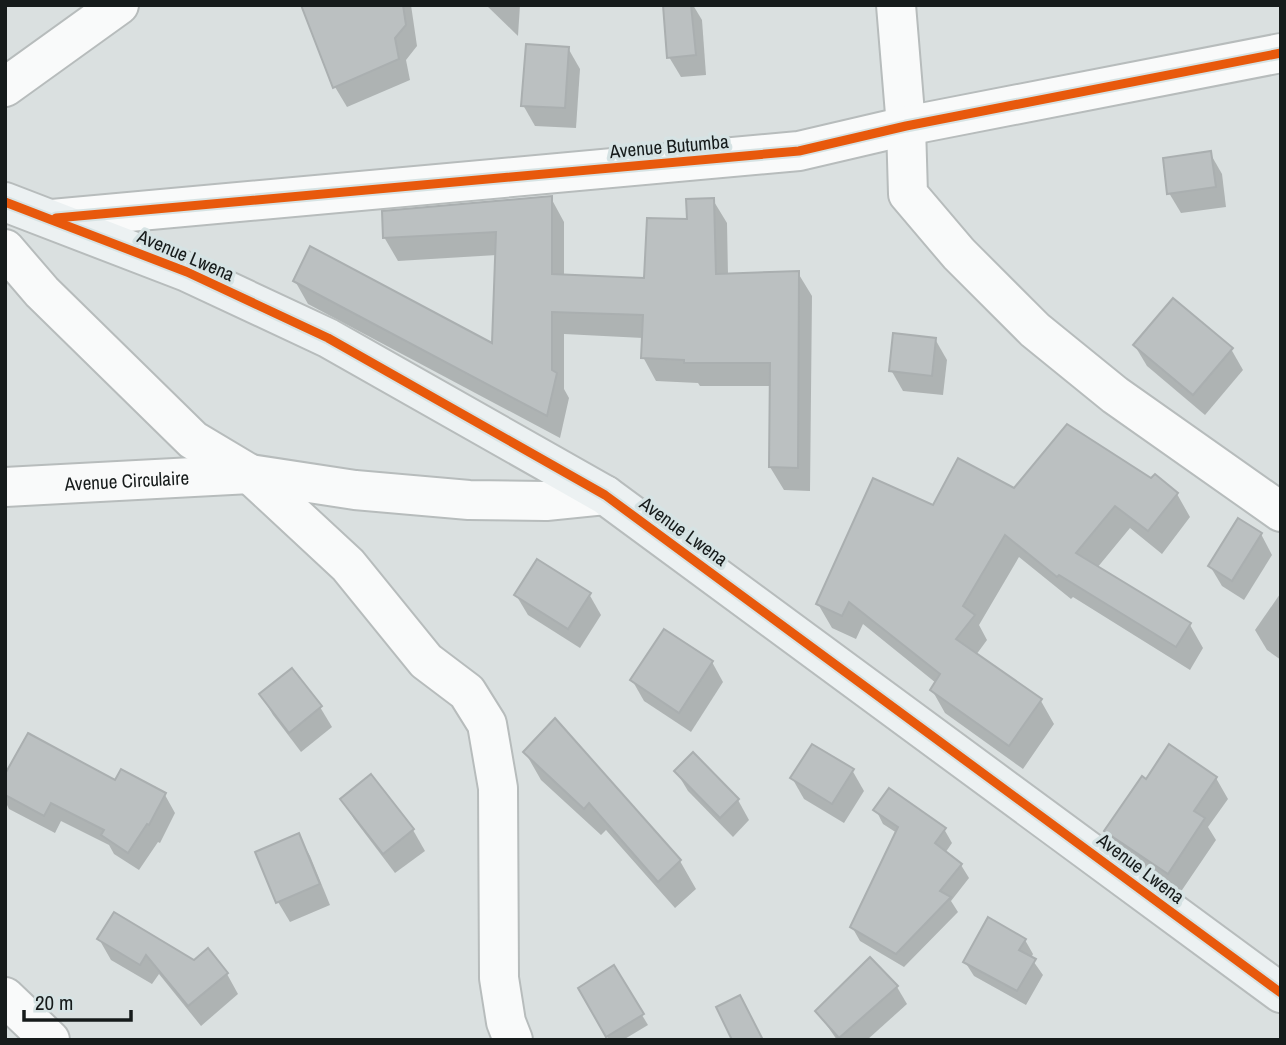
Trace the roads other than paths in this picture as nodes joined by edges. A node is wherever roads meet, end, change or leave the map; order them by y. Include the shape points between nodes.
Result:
1 (119, 5) edge
2 (896, 5) edge
3 (1281, 53) edge
4 (5, 87) edge
5 (906, 126) junction
6 (5, 202) edge
7 (52, 219) junction
8 (5, 249) edge
9 (250, 474) junction
10 (5, 488) edge
11 (605, 495) junction
12 (1281, 512) edge
13 (1281, 993) edge
14 (5, 997) edge
15 (507, 1034) edge
16 (50, 1040) edge

1 - 4 street
2 - 5 street
3 - 5 street, Avenue Butumba
5 - 7 street, Avenue Butumba via 799,151
5 - 12 street via 908,194 959,254 1035,330 1115,395
6 - 7 main road, Avenue Lwena
7 - 11 main road, Avenue Lwena via 187,272 328,338
8 - 9 street via 42,292 192,440
9 - 10 street, Avenue Circulaire
9 - 11 street via 355,490 469,500 546,501
9 - 15 street via 348,565 426,661 467,692 487,724 498,788 499,978
11 - 13 main road, Avenue Lwena
14 - 16 street

